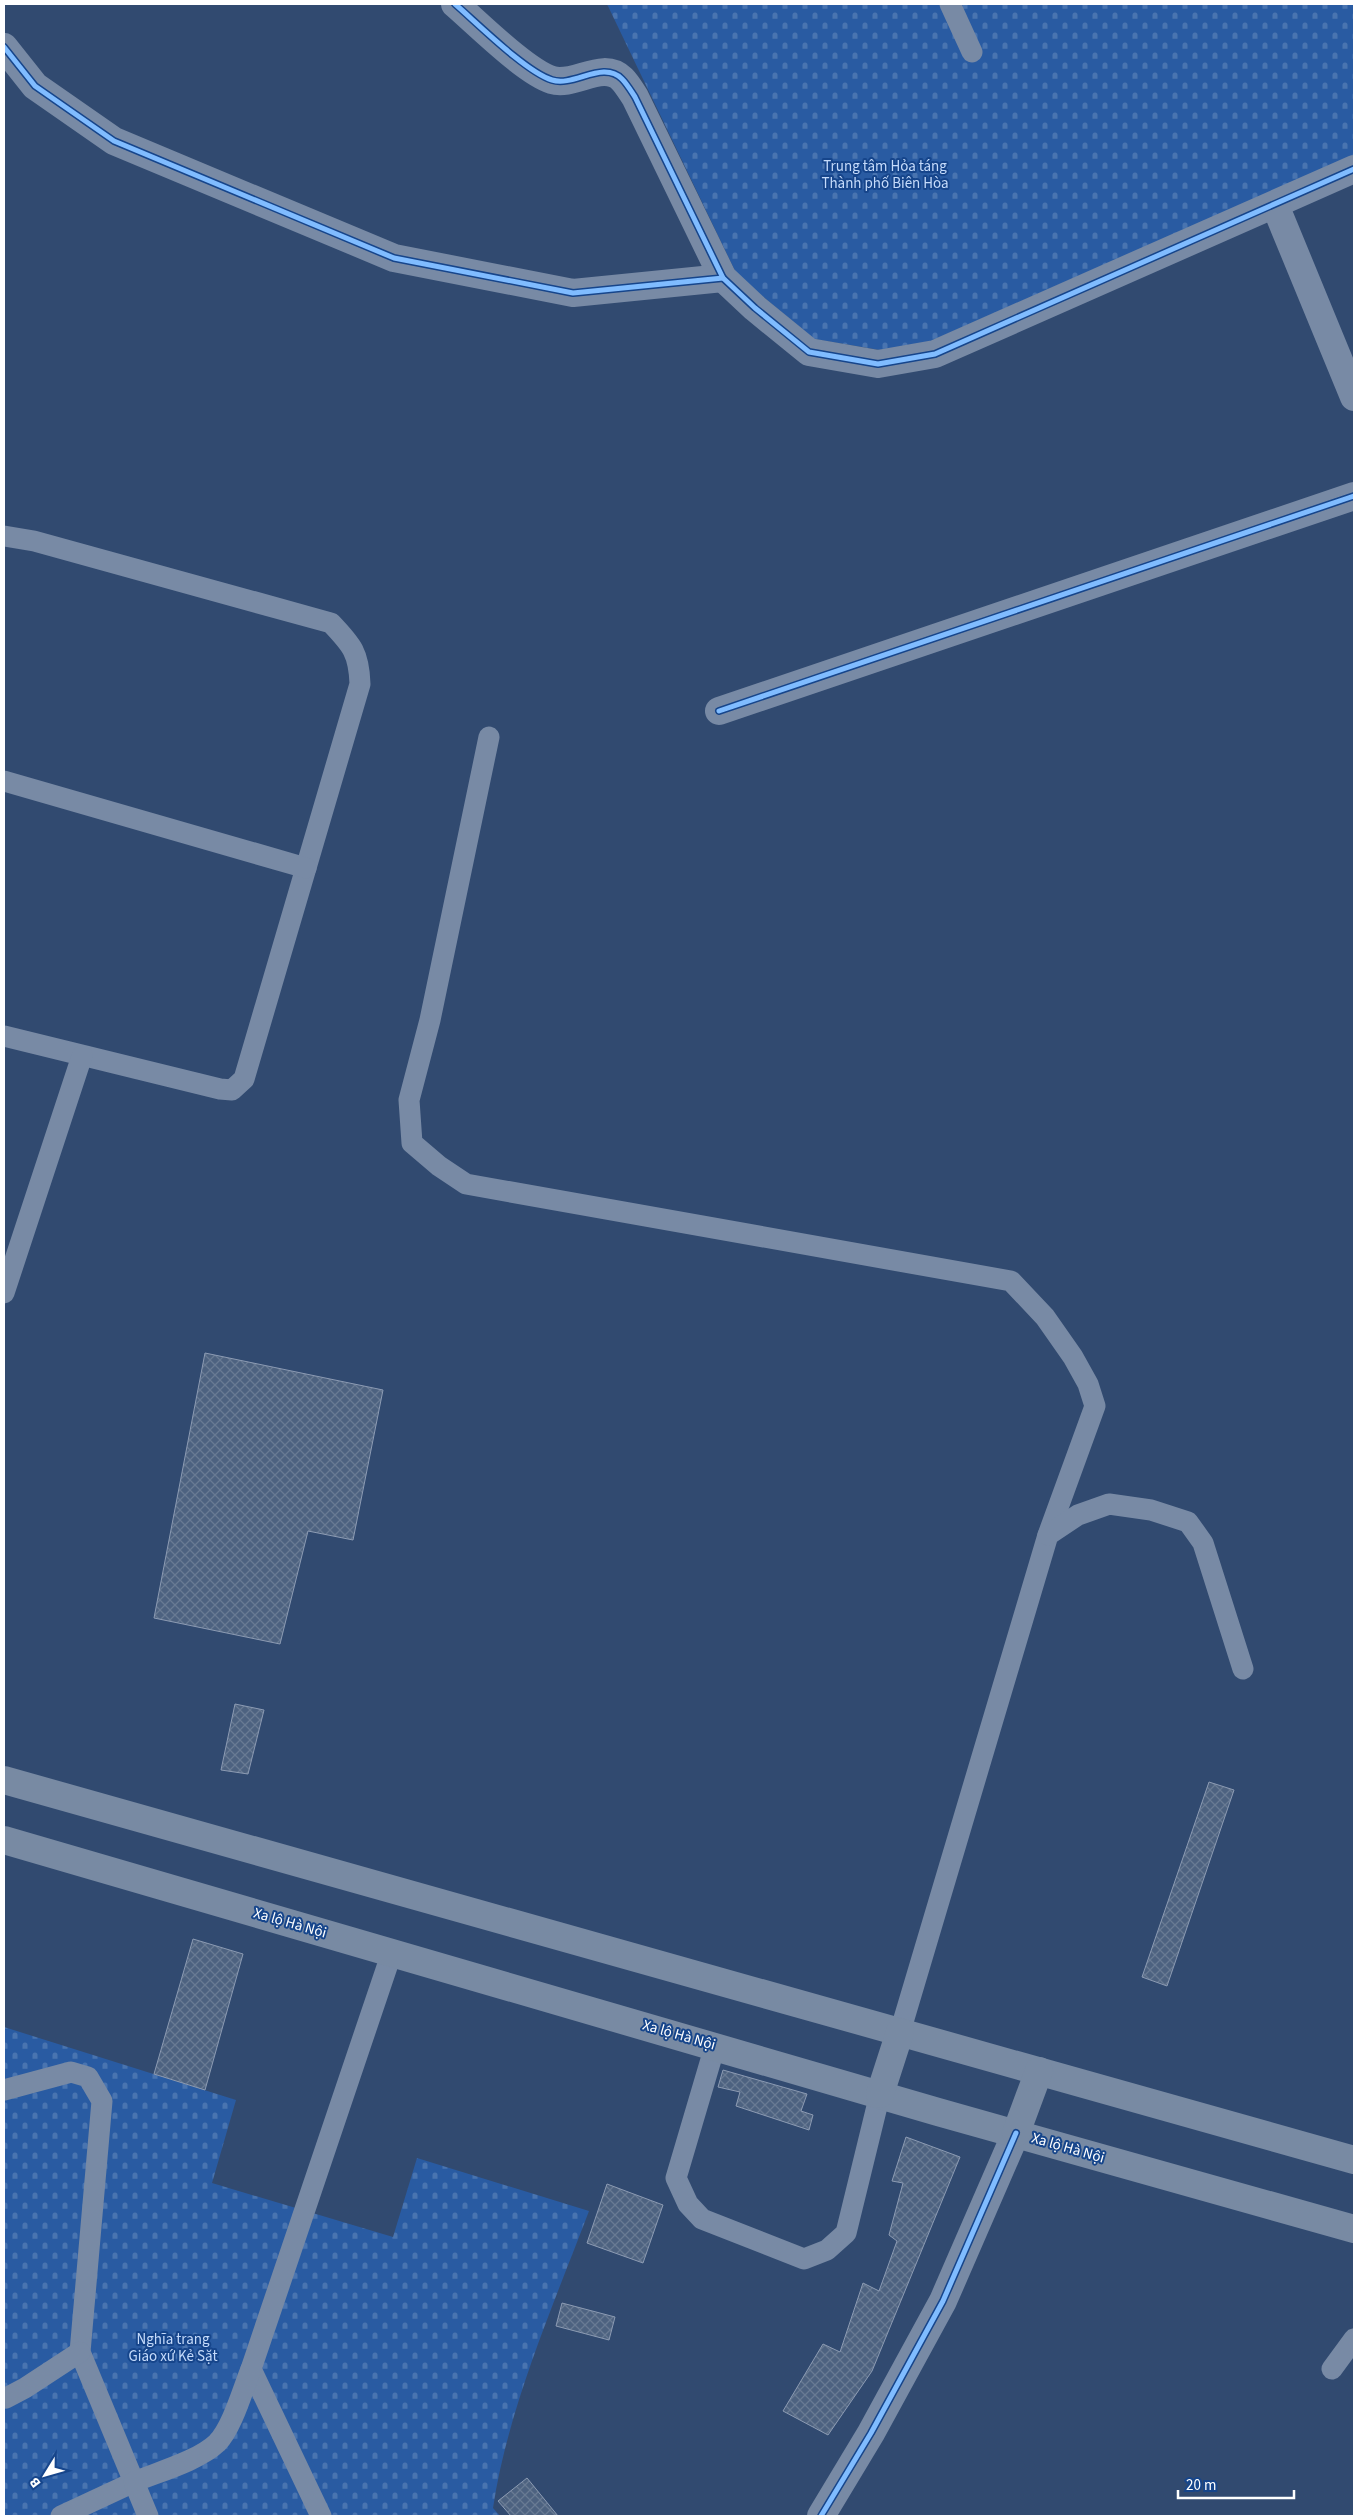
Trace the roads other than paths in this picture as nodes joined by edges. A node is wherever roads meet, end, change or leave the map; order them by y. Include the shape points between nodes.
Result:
1 (455, 4) edge
2 (950, 4) edge
3 (4, 47) edge
4 (972, 52) dead end
5 (1354, 170) edge
6 (1275, 205) junction
7 (723, 278) junction
8 (1354, 397) edge
9 (1354, 496) edge
10 (4, 536) edge
11 (719, 711) dead end
12 (489, 737) dead end
13 (4, 781) edge
14 (306, 868) junction
15 (4, 1036) edge
16 (82, 1056) junction
17 (4, 1293) edge
18 (1048, 1535) junction
19 (1243, 1669) dead end
20 (4, 1780) edge
21 (4, 1840) edge
22 (392, 1952) junction
23 (900, 2032) junction
24 (715, 2046) junction
25 (1039, 2072) junction
26 (4, 2090) edge
27 (880, 2094) junction
28 (1016, 2133) junction
29 (1354, 2160) edge
30 (1354, 2229) edge
31 (1354, 2339) edge
32 (80, 2352) junction
33 (1332, 2368) dead end
34 (251, 2369) junction
35 (6, 2398) dead end
36 (134, 2482) junction
37 (61, 2516) edge
38 (148, 2516) edge
39 (321, 2516) edge
40 (821, 2516) edge

1 - 7 street via 532,70 552,80 570,82 609,72 621,78 635,98
2 - 4 lane
3 - 7 street via 35,86 114,141 394,258 573,292
5 - 6 street
6 - 7 street via 935,354 878,364 809,352
6 - 8 street
9 - 11 street
10 - 14 lane via 34,541 332,623 353,646 360,665 360,684
12 - 18 lane via 430,1020 409,1100 412,1143 466,1184 1011,1281 1046,1317 1088,1384 1095,1406
13 - 14 lane
14 - 16 lane via 244,1079 232,1090
15 - 16 lane
16 - 17 lane
18 - 19 lane via 1078,1515 1109,1504 1151,1510 1188,1522 1203,1543
18 - 23 lane
20 - 23 highway
21 - 22 highway, Xa lộ Hà Nội
22 - 24 highway, Xa lộ Hà Nội
22 - 34 lane
23 - 25 highway
23 - 27 highway
24 - 27 highway, Xa lộ Hà Nội
24 - 27 lane via 676,2178 688,2204 702,2219 804,2259 826,2250 846,2233
25 - 28 highway
25 - 29 highway
26 - 32 lane via 71,2072 88,2077 102,2101
27 - 28 highway, Xa lộ Hà Nội
28 - 30 highway, Xa lộ Hà Nội
28 - 40 street via 944,2301
31 - 33 lane
32 - 35 lane
32 - 36 lane
34 - 36 lane via 218,2442 202,2454
34 - 39 lane
36 - 37 lane
36 - 38 lane

